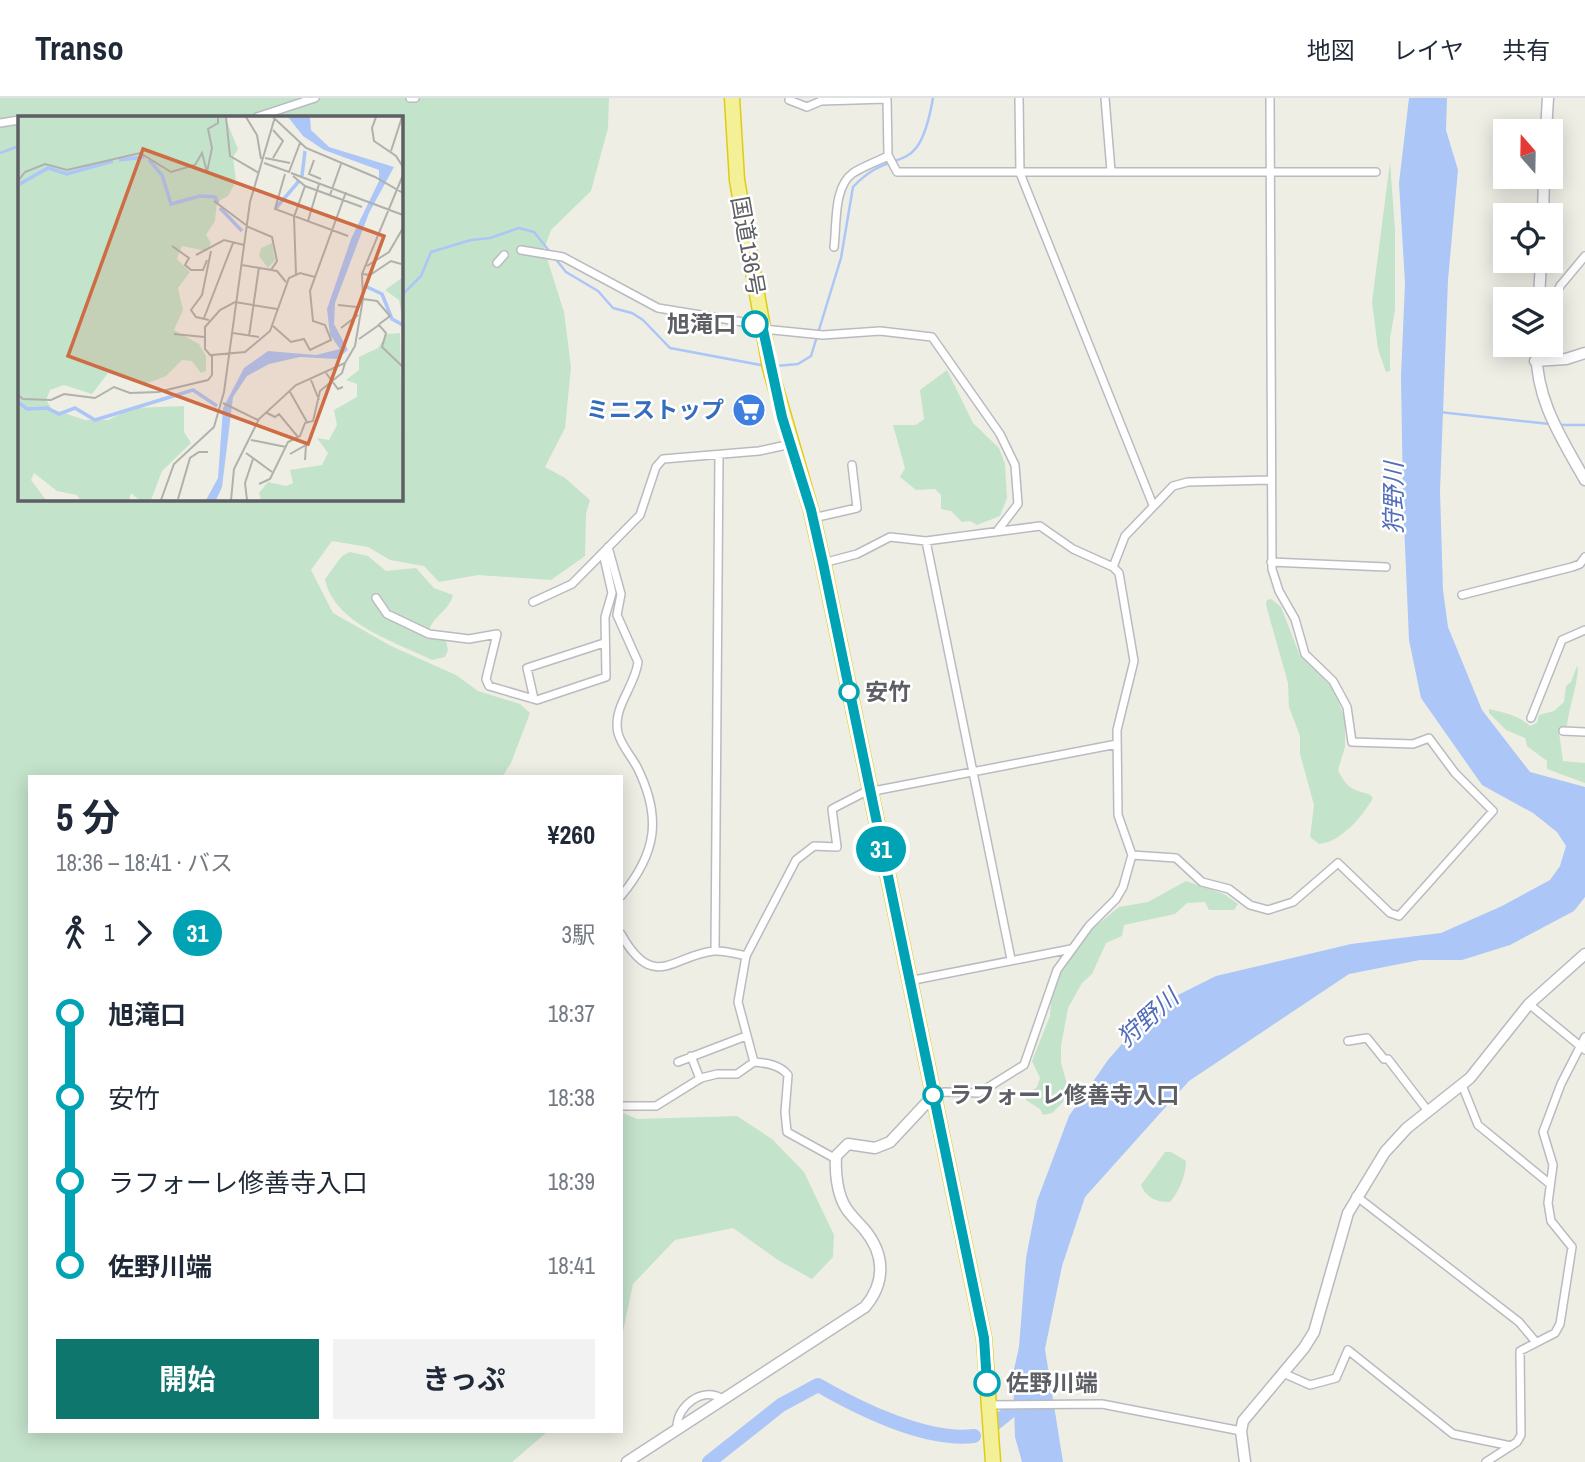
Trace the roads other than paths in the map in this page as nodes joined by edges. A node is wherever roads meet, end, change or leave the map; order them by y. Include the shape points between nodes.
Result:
1 (315, 98) edge
2 (732, 98) edge
3 (887, 98) edge
4 (1019, 98) edge
5 (1105, 98) edge
6 (1270, 98) edge
7 (1548, 98) edge
8 (789, 100) edge
9 (260, 116) edge
10 (1547, 119) edge
11 (18, 120) edge
12 (0, 123) edge
13 (888, 156) junction
14 (1111, 171) junction
15 (1270, 171) junction
16 (1377, 172) dead end
17 (1020, 173) junction
18 (834, 247) dead end
19 (521, 250) dead end
20 (504, 255) dead end
21 (1585, 256) edge
22 (497, 263) dead end
23 (1560, 287) edge
24 (763, 327) junction
25 (1585, 353) edge
26 (1535, 357) edge
27 (1535, 361) junction
28 (790, 444) junction
29 (719, 455) junction
30 (852, 465) dead end
31 (1585, 480) edge
32 (1269, 481) junction
33 (1153, 505) junction
34 (813, 518) junction
35 (998, 531) junction
36 (926, 541) junction
37 (606, 550) junction
38 (1585, 557) edge
39 (1271, 562) junction
40 (823, 563) junction
41 (1113, 567) junction
42 (1386, 567) dead end
43 (1462, 595) dead end
44 (376, 598) dead end
45 (533, 602) dead end
46 (1585, 630) edge
47 (604, 643) junction
48 (534, 699) junction
49 (1531, 718) dead end
50 (1563, 731) dead end
51 (1585, 732) edge
52 (1117, 744) junction
53 (974, 774) junction
54 (870, 793) junction
55 (1132, 855) junction
56 (623, 893) edge
57 (623, 937) edge
58 (1072, 949) junction
59 (715, 951) junction
60 (1585, 954) edge
61 (747, 956) junction
62 (1011, 959) junction
63 (909, 981) junction
64 (1529, 1004) junction
65 (746, 1036) junction
66 (1348, 1041) dead end
67 (1583, 1044) edge
68 (691, 1056) junction
69 (678, 1062) dead end
70 (754, 1062) junction
71 (699, 1079) junction
72 (1462, 1084) junction
73 (933, 1096) junction
74 (623, 1105) edge
75 (1428, 1111) junction
76 (836, 1159) junction
77 (1550, 1184) junction
78 (1356, 1196) junction
79 (1535, 1341) junction
80 (1283, 1373) junction
81 (993, 1405) junction
82 (1241, 1431) junction
83 (1511, 1446) junction
84 (627, 1462) edge
85 (993, 1462) edge
86 (1245, 1462) edge
87 (1486, 1462) edge

1 - 9 street
2 - 24 highway, 国道136号 via 737,180
3 - 8 street via 823,100 807,107
3 - 13 street
4 - 17 street
5 - 14 street
6 - 15 street
7 - 10 main road
11 - 12 street
13 - 17 street via 894,170
13 - 18 street via 845,181
14 - 15 street
14 - 17 street
15 - 16 street
15 - 32 street
17 - 33 street
19 - 24 street via 563,257 658,308
20 - 22 street
21 - 23 street
24 - 28 highway, 国道136号
24 - 35 street via 831,335 874,331 932,337 1000,434 1015,465 1018,504
25 - 27 main road
26 - 27 main road
27 - 31 main road via 1551,417
28 - 29 street
28 - 34 highway, 国道136号
29 - 37 street via 663,459 656,467 643,511
29 - 59 street
30 - 34 street via 857,508
32 - 33 street via 1188,482 1173,486
32 - 39 street
33 - 41 street via 1125,536
34 - 40 highway, 国道136号
35 - 36 street
35 - 41 street via 1043,526 1073,549
36 - 40 street via 890,537 857,554
36 - 53 street
37 - 45 street via 572,584
37 - 47 street via 612,593
37 - 56 street via 621,594 617,615 638,662 621,704 618,734 648,791 653,825 653,839 640,870
38 - 43 street via 1572,567
39 - 42 street
39 - 55 street via 1305,654 1333,681 1346,707 1352,742 1413,744 1429,738 1493,811 1399,916 1390,914 1338,863 1293,902 1268,910 1250,905 1229,889 1202,882 1176,858
40 - 54 highway, 国道136号
41 - 52 street via 1119,573 1134,661
44 - 48 street via 387,614 423,632 469,639 497,634 487,684 494,690
46 - 49 street via 1562,640
47 - 48 street via 604,679
47 - 48 street via 527,668
50 - 51 street
52 - 53 street
52 - 55 street via 1118,815
53 - 54 street
53 - 62 street
54 - 61 street via 860,793 832,809 837,847 814,846 796,860
54 - 63 highway, 国道136号
55 - 58 street via 1120,893
57 - 59 street via 640,958 662,967
58 - 62 street
58 - 73 street via 1048,988 1044,1013 1024,1065 979,1093
59 - 61 street
60 - 64 main road
61 - 65 street via 737,995
62 - 63 street
63 - 73 highway, 国道136号
64 - 67 street
64 - 72 main road
65 - 68 street
65 - 70 street
66 - 75 street via 1367,1038
67 - 77 street via 1543,1132 1553,1165
68 - 69 street
68 - 71 street
70 - 71 street via 737,1074
70 - 76 street via 777,1066 788,1075 785,1126 790,1136
71 - 74 street via 656,1106
72 - 75 main road
72 - 77 street via 1478,1125
73 - 76 main road via 890,1142 875,1147 848,1144
73 - 81 highway, 国道136号 via 984,1338
75 - 78 main road via 1388,1147
76 - 84 main road via 845,1206 866,1230 879,1255 879,1287 865,1307
77 - 79 street via 1551,1221 1572,1244 1572,1257 1560,1324 1555,1333
78 - 79 street via 1519,1322
78 - 80 main road via 1314,1332
79 - 83 street via 1522,1347 1518,1355 1521,1435
80 - 82 main road via 1243,1421
80 - 83 street via 1310,1385 1336,1378 1348,1350 1453,1434
81 - 82 street via 1126,1407
81 - 85 highway, 国道136号
82 - 86 main road
83 - 87 street

